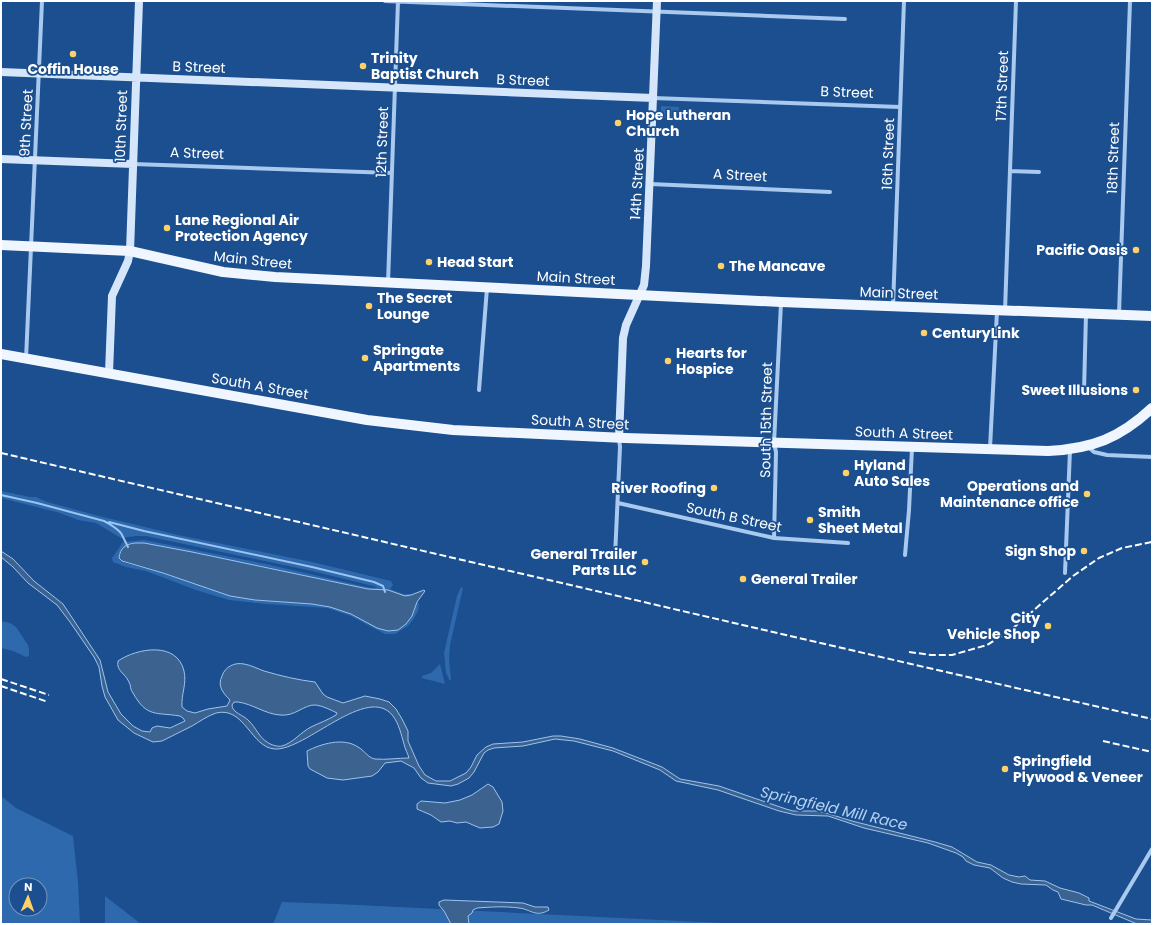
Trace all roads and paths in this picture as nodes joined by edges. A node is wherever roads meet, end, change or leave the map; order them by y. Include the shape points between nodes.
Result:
1 (42, 1) edge
2 (139, 1) edge
3 (385, 1) edge
4 (398, 1) edge
5 (657, 1) edge
6 (904, 1) edge
7 (1016, 1) edge
8 (1130, 1) edge
9 (656, 11) junction
10 (845, 19) dead end
11 (1, 72) edge
12 (39, 74) junction
13 (136, 78) junction
14 (395, 88) junction
15 (653, 98) junction
16 (900, 107) junction
17 (1, 159) edge
18 (35, 160) junction
19 (133, 164) junction
20 (1010, 171) junction
21 (1039, 172) dead end
22 (392, 174) junction
23 (650, 184) junction
24 (830, 192) dead end
25 (1, 245) edge
26 (31, 246) junction
27 (130, 251) junction
28 (388, 283) junction
29 (487, 288) junction
30 (640, 295) junction
31 (781, 302) junction
32 (893, 307) junction
33 (1001, 311) junction
34 (1086, 314) junction
35 (1119, 315) junction
36 (1152, 316) edge
37 (1, 354) edge
38 (26, 359) junction
39 (109, 373) junction
40 (479, 390) dead end
41 (1084, 391) dead end
42 (1152, 408) edge
43 (619, 438) junction
44 (774, 443) junction
45 (1087, 446) junction
46 (912, 448) junction
47 (990, 449) junction
48 (1070, 450) junction
49 (1152, 457) edge
50 (618, 503) junction
51 (774, 538) junction
52 (848, 543) dead end
53 (905, 555) dead end
54 (615, 557) dead end
55 (1064, 573) dead end
56 (1152, 849) edge
57 (1112, 918) dead end

1 - 12 street, 9th Street
2 - 13 street, 10th Street
3 - 4 street
4 - 9 street
4 - 14 street, 12th Street
5 - 9 street, 14th Street
6 - 16 street, 16th Street
7 - 20 street, 17th Street
8 - 35 street, 18th Street
9 - 10 street
9 - 15 street, 14th Street
11 - 12 street, B Street
12 - 13 street, B Street
12 - 18 street, 9th Street
13 - 14 street, B Street
13 - 19 street, 10th Street
14 - 15 street, B Street
14 - 22 street, 12th Street
15 - 16 street, B Street
15 - 23 street, 14th Street
16 - 32 street, 16th Street
17 - 18 street, A Street
18 - 19 street, A Street
18 - 26 street, 9th Street
19 - 22 street, A Street
19 - 27 street, 10th Street
20 - 21 street
20 - 33 street, 17th Street
22 - 28 street, 12th Street
23 - 24 street, A Street
23 - 30 street, 14th Street via 646,266
25 - 26 main road, Main Street
26 - 27 main road, Main Street
26 - 38 street, 9th Street
27 - 28 main road, Main Street via 245,275
27 - 39 street, 10th Street via 112,296
28 - 29 main road, Main Street
29 - 30 main road, Main Street
29 - 40 street
30 - 31 main road, Main Street
30 - 43 street, 14th Street via 623,338
31 - 32 main road, Main Street
31 - 44 street, South 15th Street
32 - 33 main road, Main Street
33 - 34 main road, Main Street
33 - 47 street, 17th Street
34 - 35 main road, Main Street
34 - 41 street
35 - 36 main road, Main Street
37 - 38 main road, South A Street
38 - 39 main road, South A Street
39 - 43 main road, South A Street via 416,427
42 - 45 main road, South A Street via 1122,432
43 - 44 main road, South A Street
43 - 50 street
44 - 46 main road, South A Street
44 - 51 street, South 15th Street
45 - 48 main road, South A Street
45 - 49 street via 1094,452 1107,455
46 - 47 main road, South A Street
46 - 53 street
47 - 48 main road, South A Street
48 - 55 street
50 - 51 street, South B Street
50 - 54 street
51 - 52 street, South B Street
56 - 57 street

